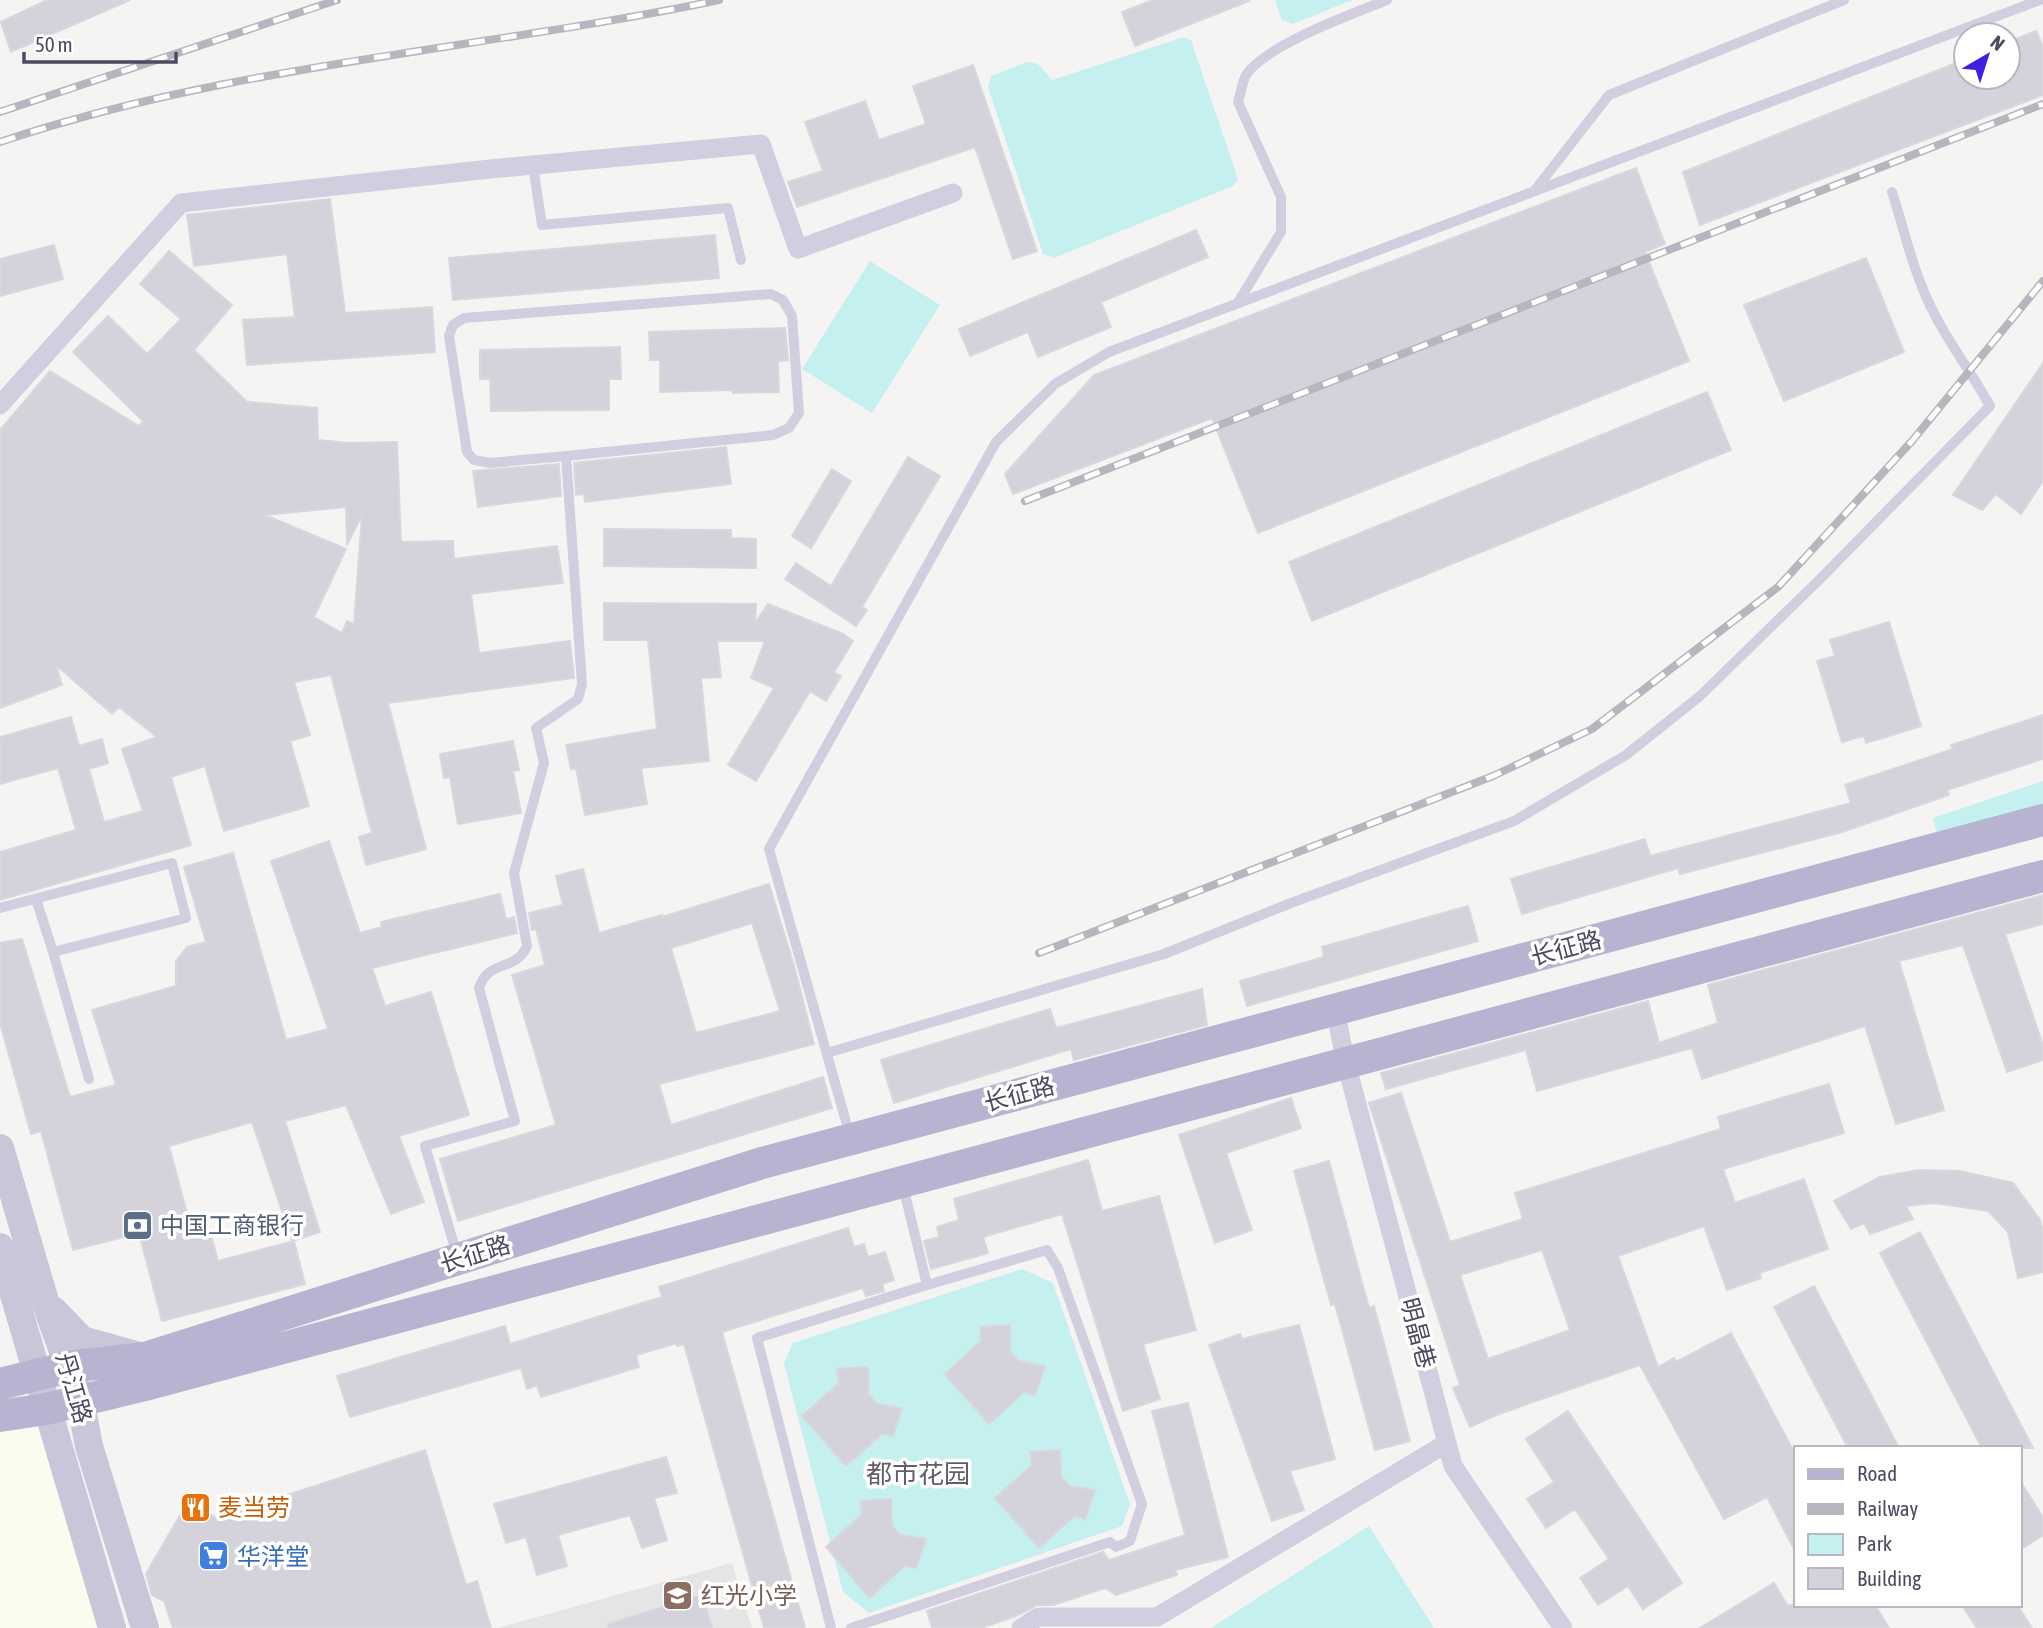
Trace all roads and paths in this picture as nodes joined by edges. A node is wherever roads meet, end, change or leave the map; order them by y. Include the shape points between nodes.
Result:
1 (1387, 0) edge
2 (1844, 0) edge
3 (2040, 0) edge
4 (533, 166) junction
5 (1534, 192) junction
6 (1892, 192) dead end
7 (953, 193) dead end
8 (741, 260) dead end
9 (1236, 304) junction
10 (0, 405) edge
11 (566, 456) junction
12 (2043, 820) edge
13 (2043, 876) edge
14 (36, 899) junction
15 (0, 908) edge
16 (53, 952) junction
17 (1335, 1010) junction
18 (827, 1053) junction
19 (1346, 1062) junction
20 (89, 1079) dead end
21 (851, 1140) junction
22 (0, 1148) edge
23 (902, 1182) junction
24 (0, 1247) edge
25 (458, 1259) junction
26 (927, 1284) junction
27 (45, 1301) junction
28 (18, 1312) junction
29 (69, 1367) junction
30 (145, 1371) junction
31 (0, 1374) edge
32 (37, 1376) junction
33 (0, 1384) edge
34 (80, 1399) junction
35 (46, 1409) junction
36 (0, 1418) edge
37 (1447, 1443) junction
38 (89, 1446) junction
39 (64, 1462) junction
40 (112, 1628) edge
41 (145, 1628) edge
42 (831, 1628) edge
43 (850, 1628) edge
44 (1021, 1628) edge
45 (1563, 1628) edge

1 - 9 lane via 1321,26 1268,55 1246,76 1238,102 1281,197 1281,232
2 - 5 lane via 1609,95
3 - 5 lane
4 - 7 street via 761,144 798,249
4 - 8 lane via 542,225 728,208
4 - 10 street via 181,203
5 - 9 lane
6 - 18 lane via 1921,286 1990,406 1820,579 1689,704 1626,755 1514,821 1164,954
9 - 18 lane via 1109,352 1055,384 996,443 769,849
11 - 11 lane via 773,435 789,428 799,413 792,316 783,300 771,294 464,317 453,325 449,336 467,452 474,460 490,463
11 - 25 lane via 582,684 578,699 536,728 544,763 514,873 527,946 516,961 492,969 479,988 515,1121 425,1146
12 - 17 main road, 长征路
13 - 19 main road, 长征路
14 - 15 lane
14 - 16 lane
14 - 16 lane via 172,863 186,918
16 - 20 lane
17 - 19 street, 明晶巷
17 - 21 main road, 长征路
18 - 21 lane
19 - 23 main road, 长征路
19 - 37 street, 明晶巷
21 - 25 main road, 长征路 via 762,1163
22 - 27 main road, 丹江路
23 - 26 lane
23 - 30 main road, 长征路
24 - 28 main road, 丹江路
25 - 30 main road, 长征路
26 - 42 lane via 757,1338
26 - 43 lane via 1047,1250 1058,1268 1142,1504 1130,1541 1116,1547 1110,1542
27 - 29 main road, 丹江路
27 - 30 main road via 82,1340
28 - 31 main road via 12,1362
28 - 32 main road, 丹江路
29 - 30 main road, 长征路
29 - 32 main road, 长征路
29 - 34 main road, 丹江路
30 - 34 main road, 长征路
30 - 38 main road via 108,1407
32 - 33 main road, 长征路
32 - 35 main road, 丹江路
34 - 35 main road, 长征路
34 - 38 main road, 丹江路
35 - 36 main road, 长征路
35 - 39 main road, 丹江路
36 - 39 main road via 34,1427
37 - 44 street via 1157,1617 1038,1617
37 - 45 street, 明晶巷 via 1453,1465
38 - 41 main road, 丹江路
39 - 40 main road, 丹江路

